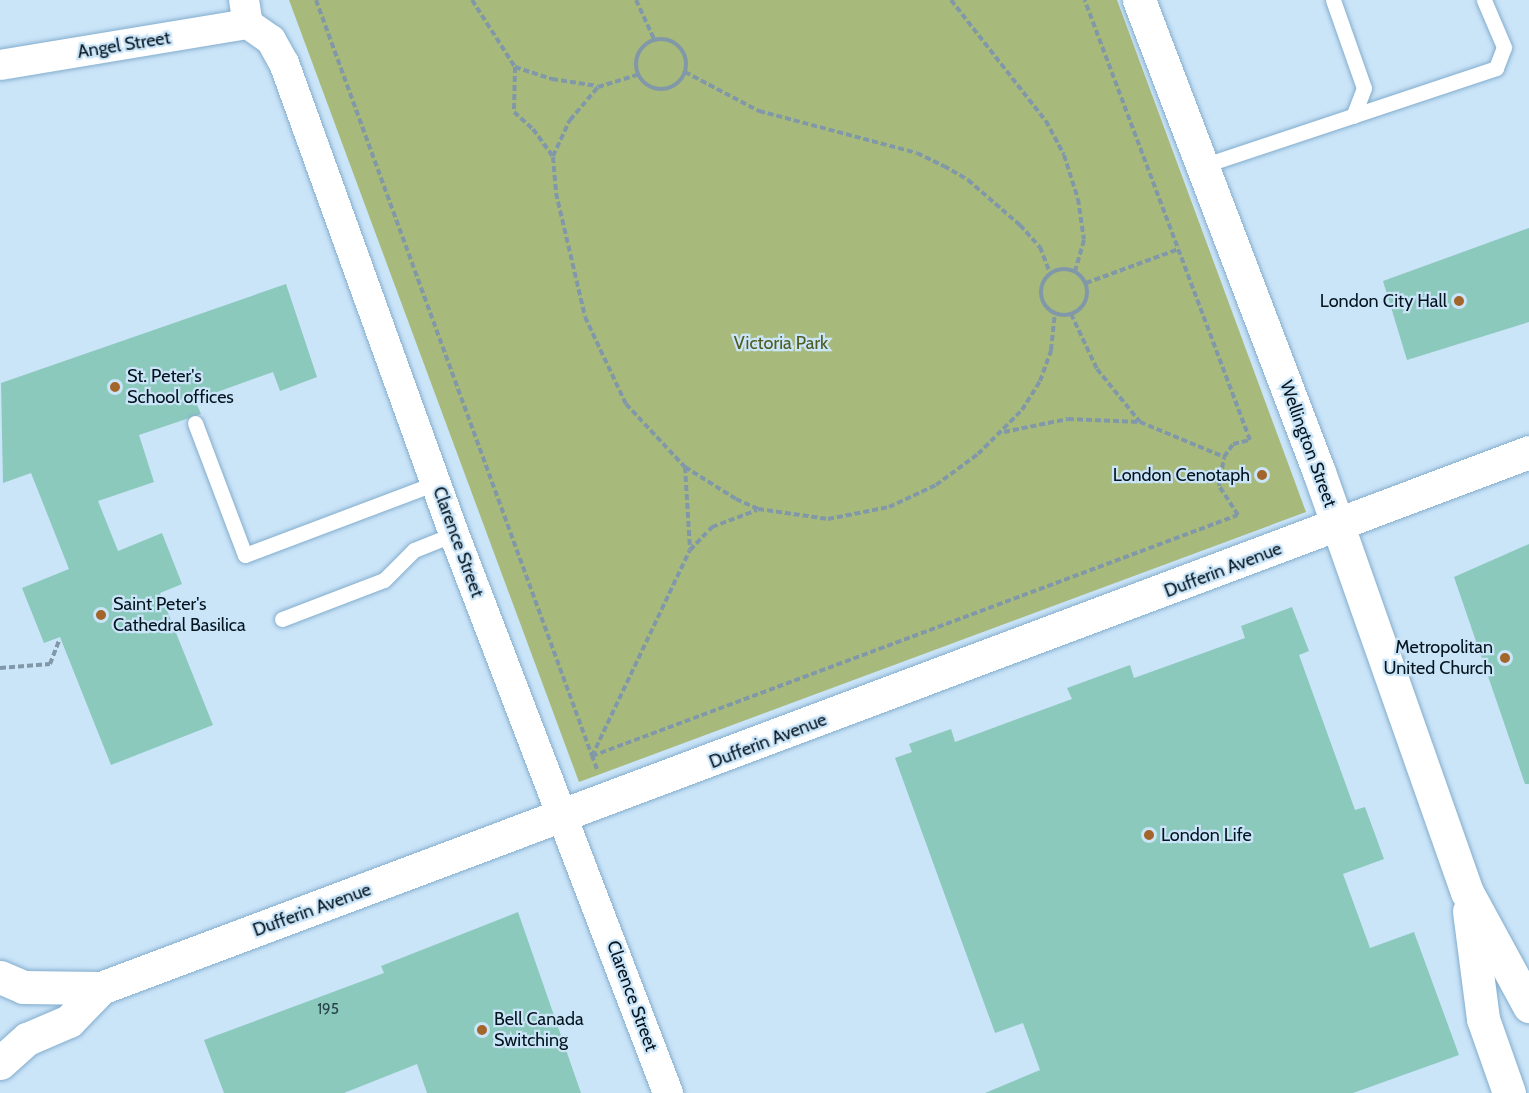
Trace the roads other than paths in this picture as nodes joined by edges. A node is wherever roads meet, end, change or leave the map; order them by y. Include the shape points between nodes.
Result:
1 (1333, 0) edge
2 (1484, 0) edge
3 (1144, 4) edge
4 (246, 12) edge
5 (0, 65) edge
6 (1353, 116) junction
7 (1202, 166) junction
8 (195, 423) dead end
9 (1529, 452) edge
10 (436, 483) junction
11 (1338, 527) junction
12 (454, 534) junction
13 (282, 619) dead end
14 (563, 818) junction
15 (1467, 892) junction
16 (0, 977) edge
17 (101, 988) junction
18 (1529, 1006) edge
19 (0, 1063) edge
20 (668, 1093) edge
21 (1509, 1093) edge

1 - 6 lane via 1364,88
2 - 6 lane via 1504,47 1496,68
3 - 7 street, Wellington Street
4 - 5 street, Angel Street
4 - 10 street, Clarence Street via 271,39 285,63
6 - 7 lane
7 - 11 street, Wellington Street
8 - 10 lane via 245,555
9 - 11 street, Dufferin Avenue
10 - 12 street, Clarence Street
11 - 14 street, Dufferin Avenue
11 - 15 street, Wellington Street
12 - 13 lane via 414,550 384,579
12 - 14 street, Clarence Street
14 - 17 street, Dufferin Avenue
14 - 20 street, Clarence Street
15 - 18 street, Wellington Street
15 - 21 street, Wellington Street via 1483,1018
16 - 17 street, Dufferin Avenue via 23,987
17 - 19 street via 69,1021 27,1039

